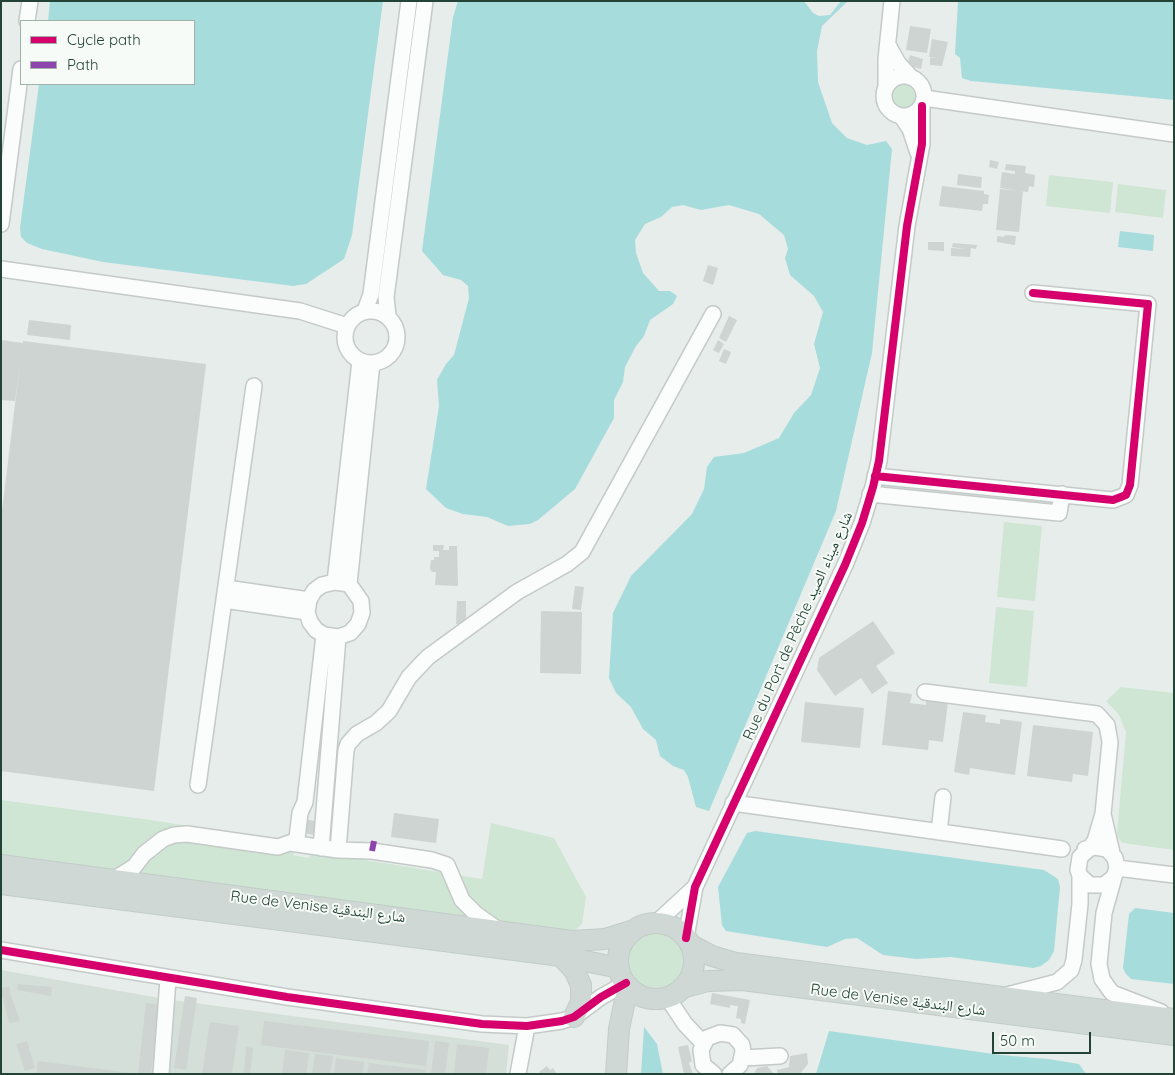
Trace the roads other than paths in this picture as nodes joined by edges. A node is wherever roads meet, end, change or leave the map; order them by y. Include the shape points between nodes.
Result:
1 (30, 1) edge
2 (409, 1) edge
3 (425, 1) edge
4 (892, 1) edge
5 (27, 20) edge
6 (888, 45) junction
7 (20, 77) edge
8 (911, 77) junction
9 (886, 85) junction
10 (923, 102) junction
11 (902, 117) junction
12 (1174, 134) edge
13 (919, 157) junction
14 (1, 224) edge
15 (1, 269) edge
16 (1033, 293) dead end
17 (365, 311) junction
18 (714, 314) dead end
19 (388, 316) junction
20 (347, 326) junction
21 (366, 362) junction
22 (254, 386) dead end
23 (875, 476) junction
24 (870, 494) junction
25 (1062, 494) junction
26 (342, 583) junction
27 (225, 594) junction
28 (308, 606) junction
29 (331, 636) junction
30 (925, 692) dead end
31 (198, 785) dead end
32 (943, 797) dead end
33 (292, 798) dead end
34 (733, 802) junction
35 (300, 813) junction
36 (1103, 814) junction
37 (939, 832) junction
38 (290, 843) junction
39 (320, 848) junction
40 (1089, 848) junction
41 (1062, 849) junction
42 (338, 850) junction
43 (1112, 853) junction
44 (1, 865) edge
45 (1079, 873) junction
46 (1115, 873) junction
47 (1174, 875) edge
48 (113, 880) junction
49 (1, 884) edge
50 (695, 887) junction
51 (656, 923) junction
52 (497, 929) junction
53 (634, 930) junction
54 (688, 942) junction
55 (1, 950) edge
56 (561, 956) junction
57 (623, 978) junction
58 (168, 979) junction
59 (668, 995) junction
60 (1003, 996) junction
61 (574, 1018) junction
62 (1174, 1018) edge
63 (527, 1026) junction
64 (1174, 1035) edge
65 (703, 1043) junction
66 (618, 1050) junction
67 (780, 1056) dead end
68 (743, 1058) junction
69 (161, 1074) edge
70 (518, 1074) edge
71 (616, 1074) edge
72 (714, 1074) edge
73 (730, 1074) edge

1 - 5 street
2 - 17 street via 371,294
3 - 19 street via 386,297
4 - 6 street
6 - 8 street
6 - 9 street
7 - 14 street
8 - 9 street via 900,76
8 - 10 street via 921,85
9 - 11 street via 884,101 894,114
10 - 11 street via 914,114
10 - 12 street
10 - 13 street, Rue du Port de Pêche شارع ميناء الصيد
11 - 13 street, Rue du Port de Pêche شارع ميناء الصيد via 910,129
13 - 23 street, Rue du Port de Pêche شارع ميناء الصيد
15 - 20 street via 300,311
16 - 25 street via 1148,304 1129,490 1118,500
17 - 19 street
17 - 20 street via 356,315
18 - 42 street via 582,552 517,592 428,657 409,677 389,711 348,744
19 - 21 street via 397,332 394,350 381,361
20 - 21 street via 348,350
21 - 26 street
22 - 27 street
23 - 24 street, Rue du Port de Pêche شارع ميناء الصيد
23 - 25 street
24 - 25 street via 1059,512
24 - 34 street, Rue du Port de Pêche شارع ميناء الصيد via 844,565
26 - 28 street via 322,585 314,591
26 - 29 street via 361,601 362,613 350,633
27 - 28 street
27 - 31 street
28 - 29 street via 310,622 316,630
29 - 35 street via 305,802
29 - 39 street
30 - 36 street via 1098,714 1107,725 1110,742
32 - 37 street
33 - 35 street
34 - 37 street
34 - 50 street, Rue du Port de Pêche شارع ميناء الصيد
35 - 38 street via 297,838
36 - 40 street via 1095,841
36 - 43 street
37 - 41 street
38 - 39 street
38 - 48 street via 278,847 174,835 163,839 134,867
39 - 42 street
40 - 41 street
40 - 43 street via 1101,847
40 - 45 street via 1080,857
41 - 45 street
42 - 52 street via 372,851 447,865 462,900
43 - 46 street
44 - 48 main road, Rue de Venise شارع البندقية
45 - 46 street via 1084,882 1097,886 1104,885
45 - 60 street via 1080,904 1071,970 1057,982
46 - 47 street
46 - 62 street via 1104,913 1102,979 1112,993
48 - 52 main road, Rue de Venise شارع البندقية
49 - 56 main road, Rue de Venise شارع البندقية
50 - 51 street, Rue du Port de Pêche شارع ميناء الصيد
50 - 54 street, Rue du Port de Pêche شارع ميناء الصيد
51 - 53 main road
51 - 54 main road via 678,930
52 - 53 main road, Rue de Venise شارع البندقية via 572,941 605,939
53 - 57 main road via 621,949
54 - 59 main road via 694,966 691,975
54 - 60 main road, Rue de Venise شارع البندقية via 712,956 736,963
55 - 58 street
56 - 57 main road, Rue de Venise شارع البندقية
56 - 61 main road via 574,970 581,985 581,1002
57 - 59 main road via 641,995
57 - 61 street
57 - 66 main road
58 - 63 street via 387,1012
58 - 69 street
59 - 64 main road, Rue de Venise شارع البندقية via 708,981 742,980
59 - 65 street via 685,1024
59 - 66 main road via 645,1005 633,1018
60 - 62 main road, Rue de Venise شارع البندقية
61 - 63 street
63 - 70 street
65 - 68 street via 720,1033 732,1035 742,1045
65 - 72 street via 703,1065
66 - 71 main road
67 - 68 street
68 - 73 street

